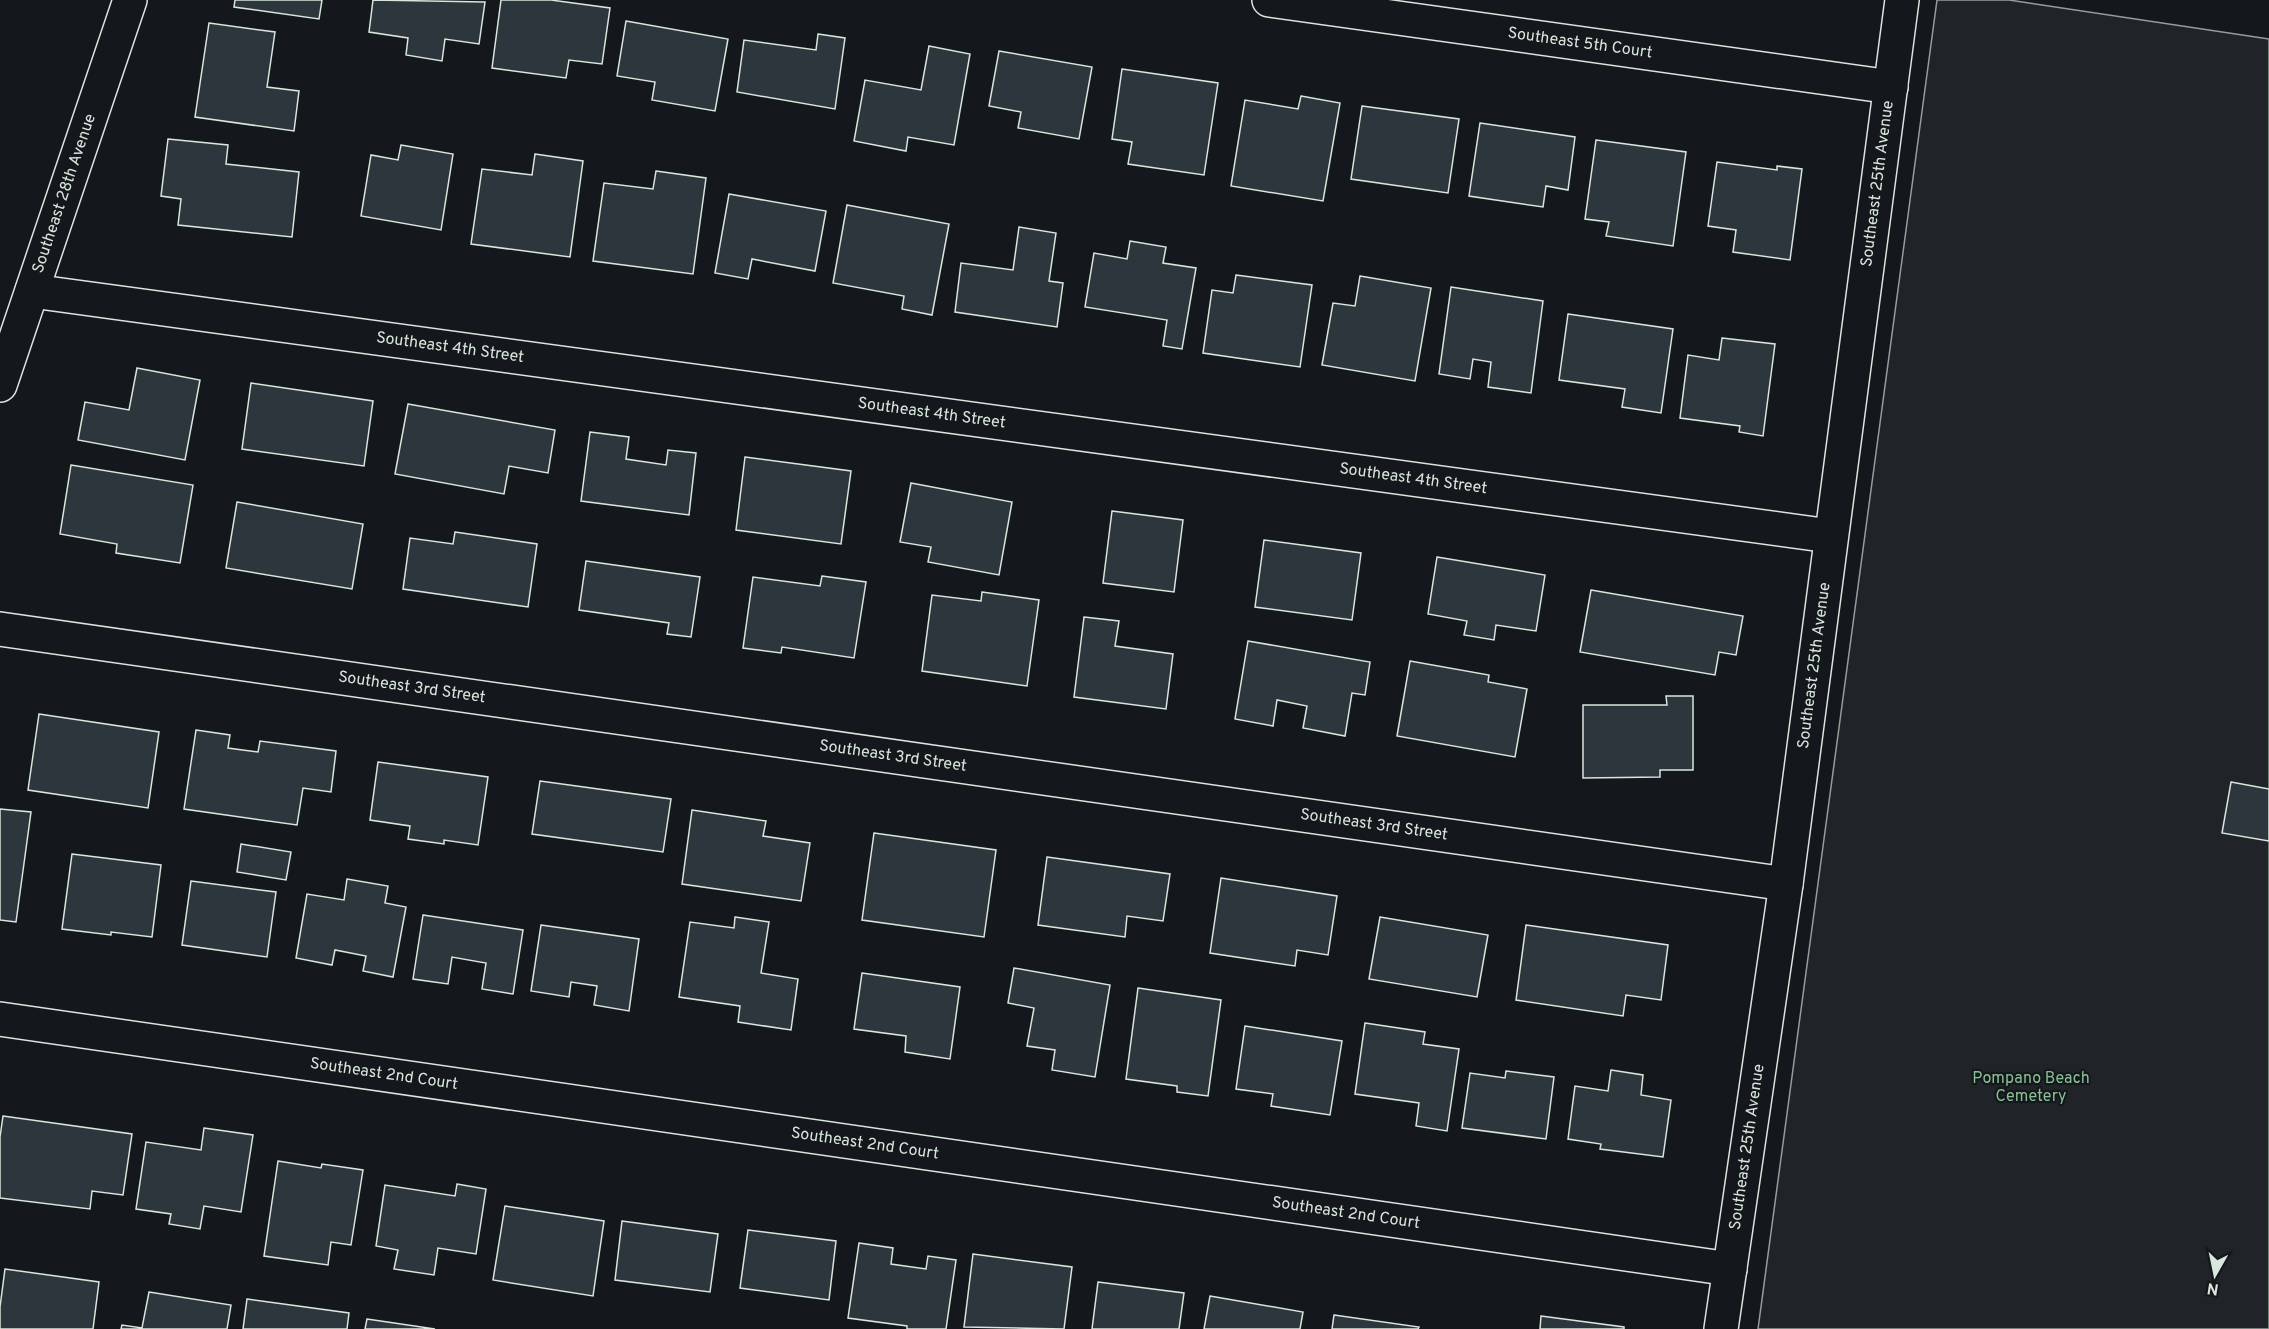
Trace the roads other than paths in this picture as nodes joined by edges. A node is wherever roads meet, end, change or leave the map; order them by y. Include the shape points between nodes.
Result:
1 (130, 0) edge
2 (1269, 0) edge
3 (1902, 0) edge
4 (1891, 87) junction
5 (32, 291) junction
6 (0, 385) edge
7 (1830, 536) junction
8 (0, 629) edge
9 (1786, 884) junction
10 (0, 1018) edge
11 (1730, 1269) junction
12 (1722, 1329) edge

1 - 5 street, Southeast 28th Avenue
2 - 4 street, Southeast 5th Court
3 - 4 street, Southeast 25th Avenue
4 - 7 street, Southeast 25th Avenue
5 - 6 street, Southeast 28th Avenue
5 - 7 street, Southeast 4th Street
7 - 9 street, Southeast 25th Avenue
8 - 9 street, Southeast 3rd Street
9 - 11 street, Southeast 25th Avenue
10 - 11 street, Southeast 2nd Court
11 - 12 street, Southeast 25th Avenue

